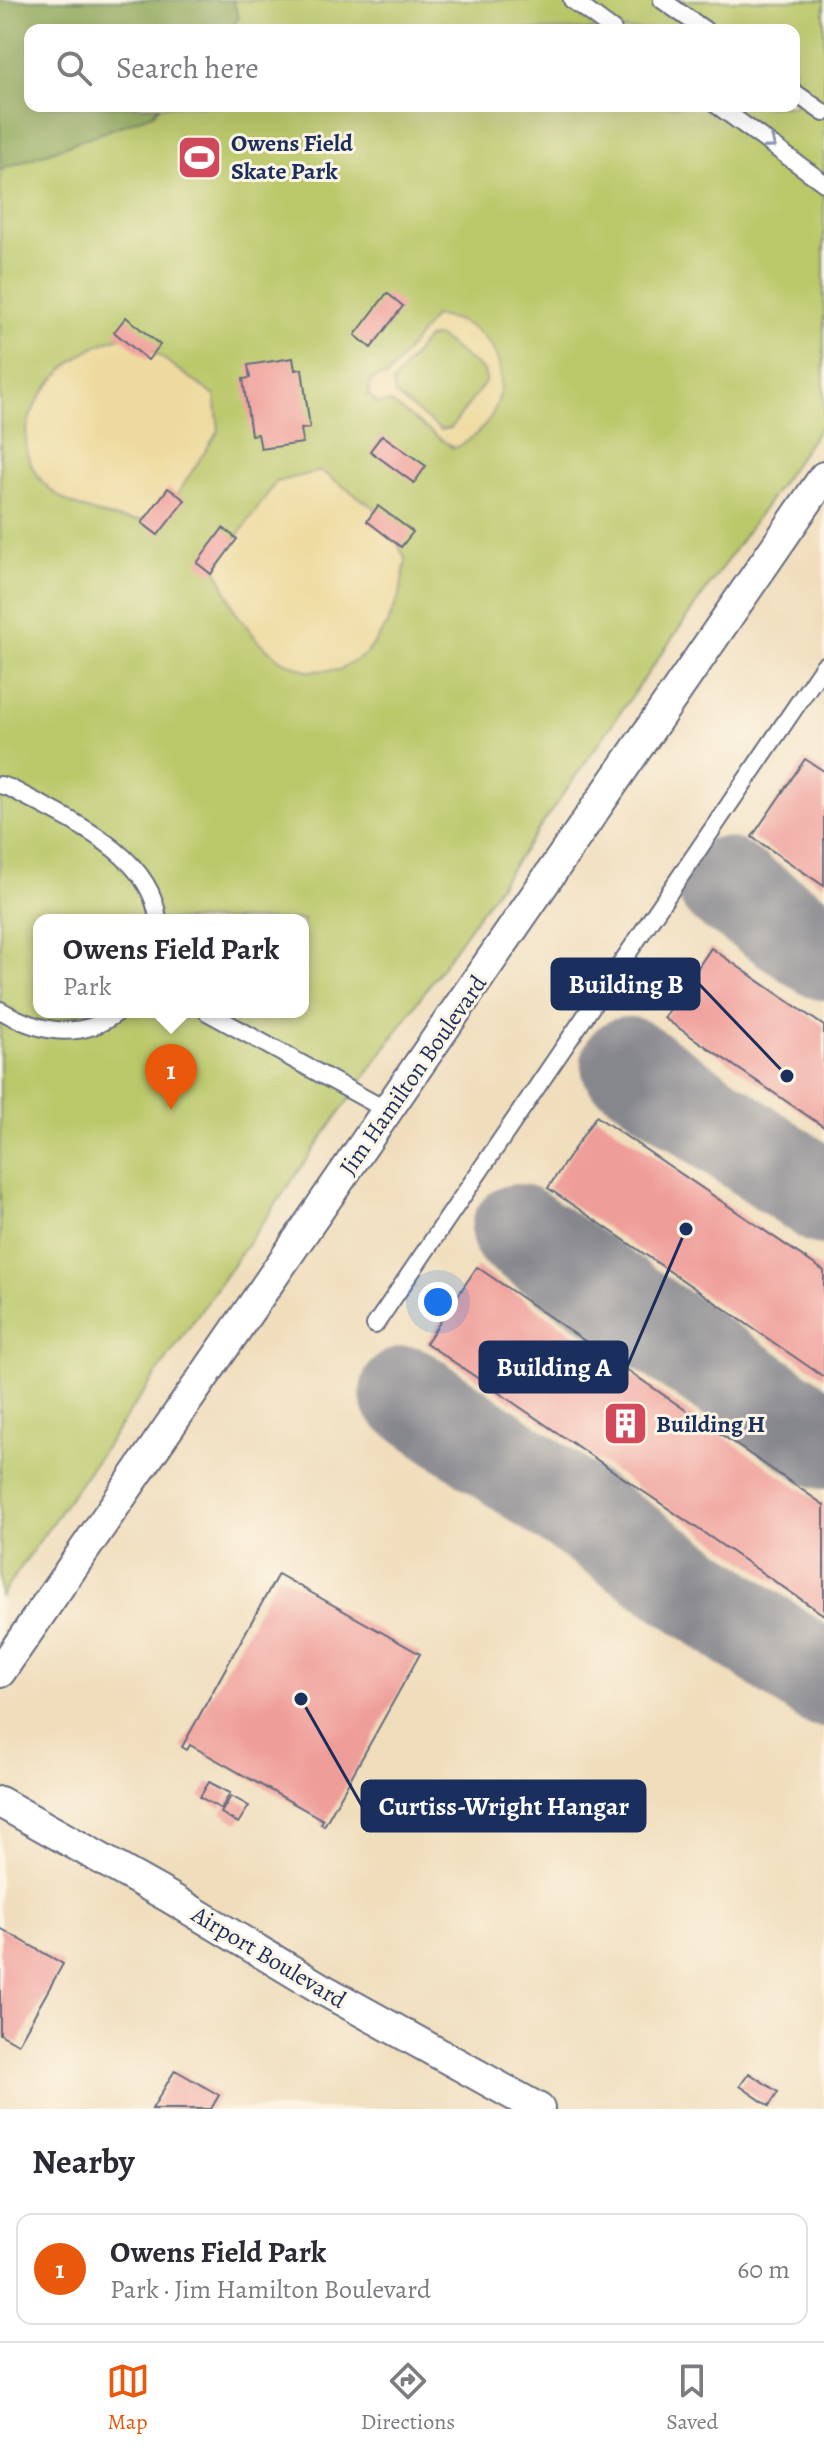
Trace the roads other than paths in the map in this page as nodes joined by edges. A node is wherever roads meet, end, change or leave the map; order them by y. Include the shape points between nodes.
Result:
1 (572, 0) edge
2 (662, 0) edge
3 (605, 24) edge
4 (696, 24) edge
5 (800, 96) edge
6 (726, 112) edge
7 (824, 113) edge
8 (824, 183) edge
9 (824, 477) edge
10 (824, 665) edge
11 (0, 785) edge
12 (156, 914) edge
13 (0, 1010) edge
14 (106, 1018) edge
15 (218, 1018) edge
16 (388, 1111) junction
17 (375, 1325) dead end
18 (0, 1672) edge
19 (0, 1802) edge
20 (539, 2109) edge

1 - 3 lane
2 - 4 lane
5 - 7 lane
6 -> 8 lane
9 - 16 street, Jim Hamilton Boulevard
10 - 17 lane
11 - 12 lane via 110,845 149,888
13 - 14 lane via 26,1025 60,1032
15 - 16 lane
16 - 18 street, Jim Hamilton Boulevard
19 - 20 street, Airport Boulevard

